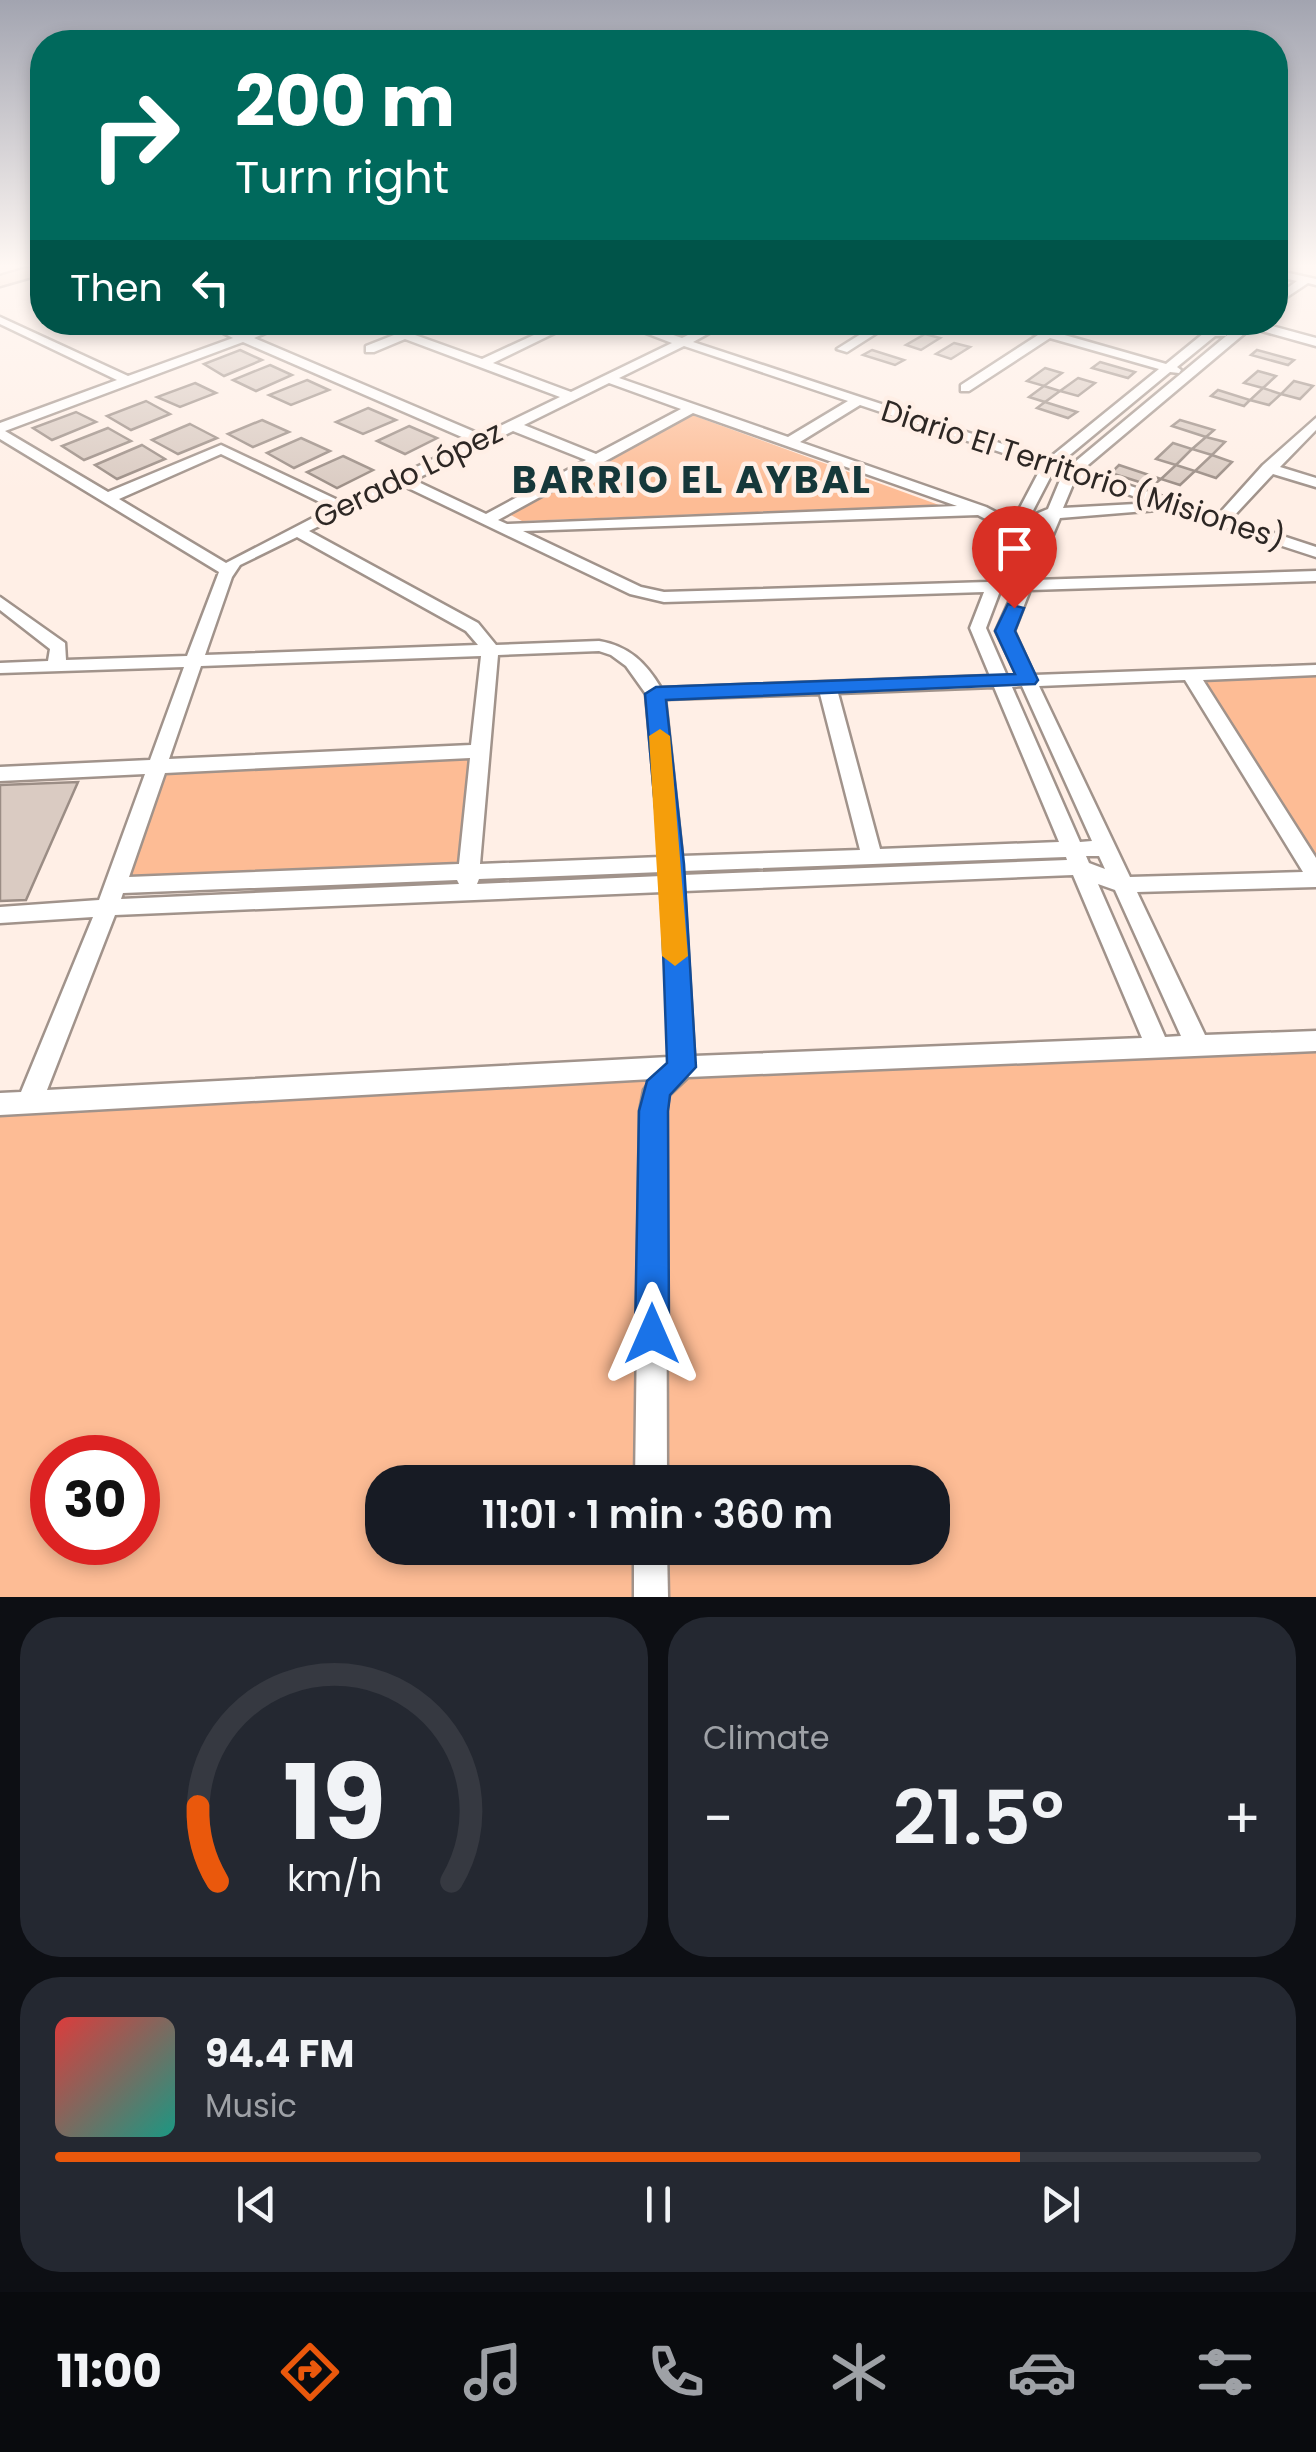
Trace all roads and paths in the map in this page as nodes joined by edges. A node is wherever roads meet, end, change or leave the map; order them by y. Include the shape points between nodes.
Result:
1 (47, 343) edge
2 (232, 343) edge
3 (255, 343) edge
4 (386, 343) edge
5 (424, 343) edge
6 (528, 343) edge
7 (678, 343) edge
8 (686, 343) edge
9 (854, 343) edge
10 (1034, 343) edge
11 (1074, 343) edge
12 (1199, 343) edge
13 (1224, 343) edge
14 (370, 349) dead end
15 (843, 349) dead end
16 (482, 364) junction
17 (1168, 368) junction
18 (1186, 373) junction
19 (607, 378) junction
20 (128, 381) junction
21 (965, 388) dead end
22 (570, 396) junction
23 (859, 400) junction
24 (694, 408) junction
25 (1315, 424) edge
26 (510, 425) junction
27 (0, 431) edge
28 (482, 440) junction
29 (790, 442) junction
30 (598, 460) junction
31 (1049, 465) junction
32 (1268, 468) junction
33 (1071, 472) junction
34 (399, 478) junction
35 (1316, 483) edge
36 (108, 498) junction
37 (1174, 506) junction
38 (340, 507) junction
39 (981, 510) junction
40 (1026, 514) junction
41 (1050, 519) junction
42 (1220, 521) junction
43 (496, 523) junction
44 (1016, 529) junction
45 (296, 530) junction
46 (1316, 552) edge
47 (228, 572) junction
48 (1316, 576) edge
49 (1024, 586) junction
50 (994, 587) junction
51 (0, 602) edge
52 (490, 648) junction
53 (194, 663) junction
54 (56, 666) junction
55 (0, 668) edge
56 (1316, 670) edge
57 (1192, 676) junction
58 (999, 680) junction
59 (1028, 680) junction
60 (827, 686) junction
61 (656, 694) junction
62 (482, 751) junction
63 (156, 768) junction
64 (0, 774) edge
65 (1106, 848) junction
66 (872, 856) junction
67 (1075, 858) junction
68 (672, 874) junction
69 (1316, 877) edge
70 (468, 882) junction
71 (1122, 885) junction
72 (114, 886) junction
73 (106, 911) junction
74 (0, 915) edge
75 (1316, 1041) edge
76 (1198, 1046) junction
77 (1158, 1048) junction
78 (682, 1067) junction
79 (30, 1102) junction
80 (0, 1104) edge
81 (651, 1465) edge
82 (651, 1565) edge
83 (650, 1597) edge

1 - 20 street
2 - 20 street
3 - 28 street
4 - 14 street
5 - 16 street
6 - 16 street
7 - 19 street, Gerado López
8 - 23 street, Diario El Territorio (Misiones)
9 - 15 street
10 - 21 street
11 - 17 street
12 - 17 street
13 - 18 street
16 - 22 street
17 - 18 street
17 - 31 street
18 - 33 street
19 - 22 street, Gerado López
19 - 24 street
20 - 27 street
22 - 26 street, Gerado López
23 - 29 street
23 - 31 street, Diario El Territorio (Misiones)
24 - 29 street
24 - 30 street
25 - 32 street
26 - 28 street, Gerado López
26 - 30 street
27 - 36 street
28 - 34 street, Gerado López
29 - 39 street
30 - 43 street
31 - 33 street, Diario El Territorio (Misiones)
31 - 40 street
32 - 35 street
32 - 42 street
33 - 37 street, Diario El Territorio (Misiones)
33 - 41 street
34 - 38 street, Gerado López
34 - 43 street
36 - 38 street via 220,450
36 - 47 street
37 - 41 street
37 - 42 street, Diario El Territorio (Misiones)
38 - 45 street, Gerado López
39 - 43 street
39 - 44 street
40 - 41 street
40 - 44 street
41 - 44 street
41 - 49 street
42 - 46 street, Diario El Territorio (Misiones)
43 - 50 street via 636,591 664,597
44 - 50 street
45 - 47 street, Gerado López via 234,562
45 - 52 street via 472,627
47 - 53 street
48 - 49 street
49 - 50 street
49 - 59 street via 1005,631
50 - 58 street via 978,628
51 - 54 street via 58,647
52 - 53 street
52 - 61 street via 611,646 646,675
52 - 62 street
53 - 54 street
53 - 63 street
54 - 55 street
56 - 57 street
57 - 59 street
57 - 69 street
58 - 59 street
58 - 60 street
58 - 67 street
59 - 65 street
60 - 61 street
60 - 66 street
61 - 68 street
62 - 63 street
62 - 70 street
63 - 64 street
63 - 72 street
65 - 67 street
65 - 71 street
66 - 67 street
66 - 68 street
67 - 68 street
67 - 71 street
67 - 77 street
68 - 70 street
68 - 78 street
69 - 71 street
70 - 72 street
70 - 73 street
71 - 76 street
72 - 73 street
73 - 74 street
73 - 79 street
75 - 76 street
76 - 77 street
77 - 78 street
78 - 79 street
78 - 81 street via 657,1090 653,1111
79 - 80 street
82 - 83 street

